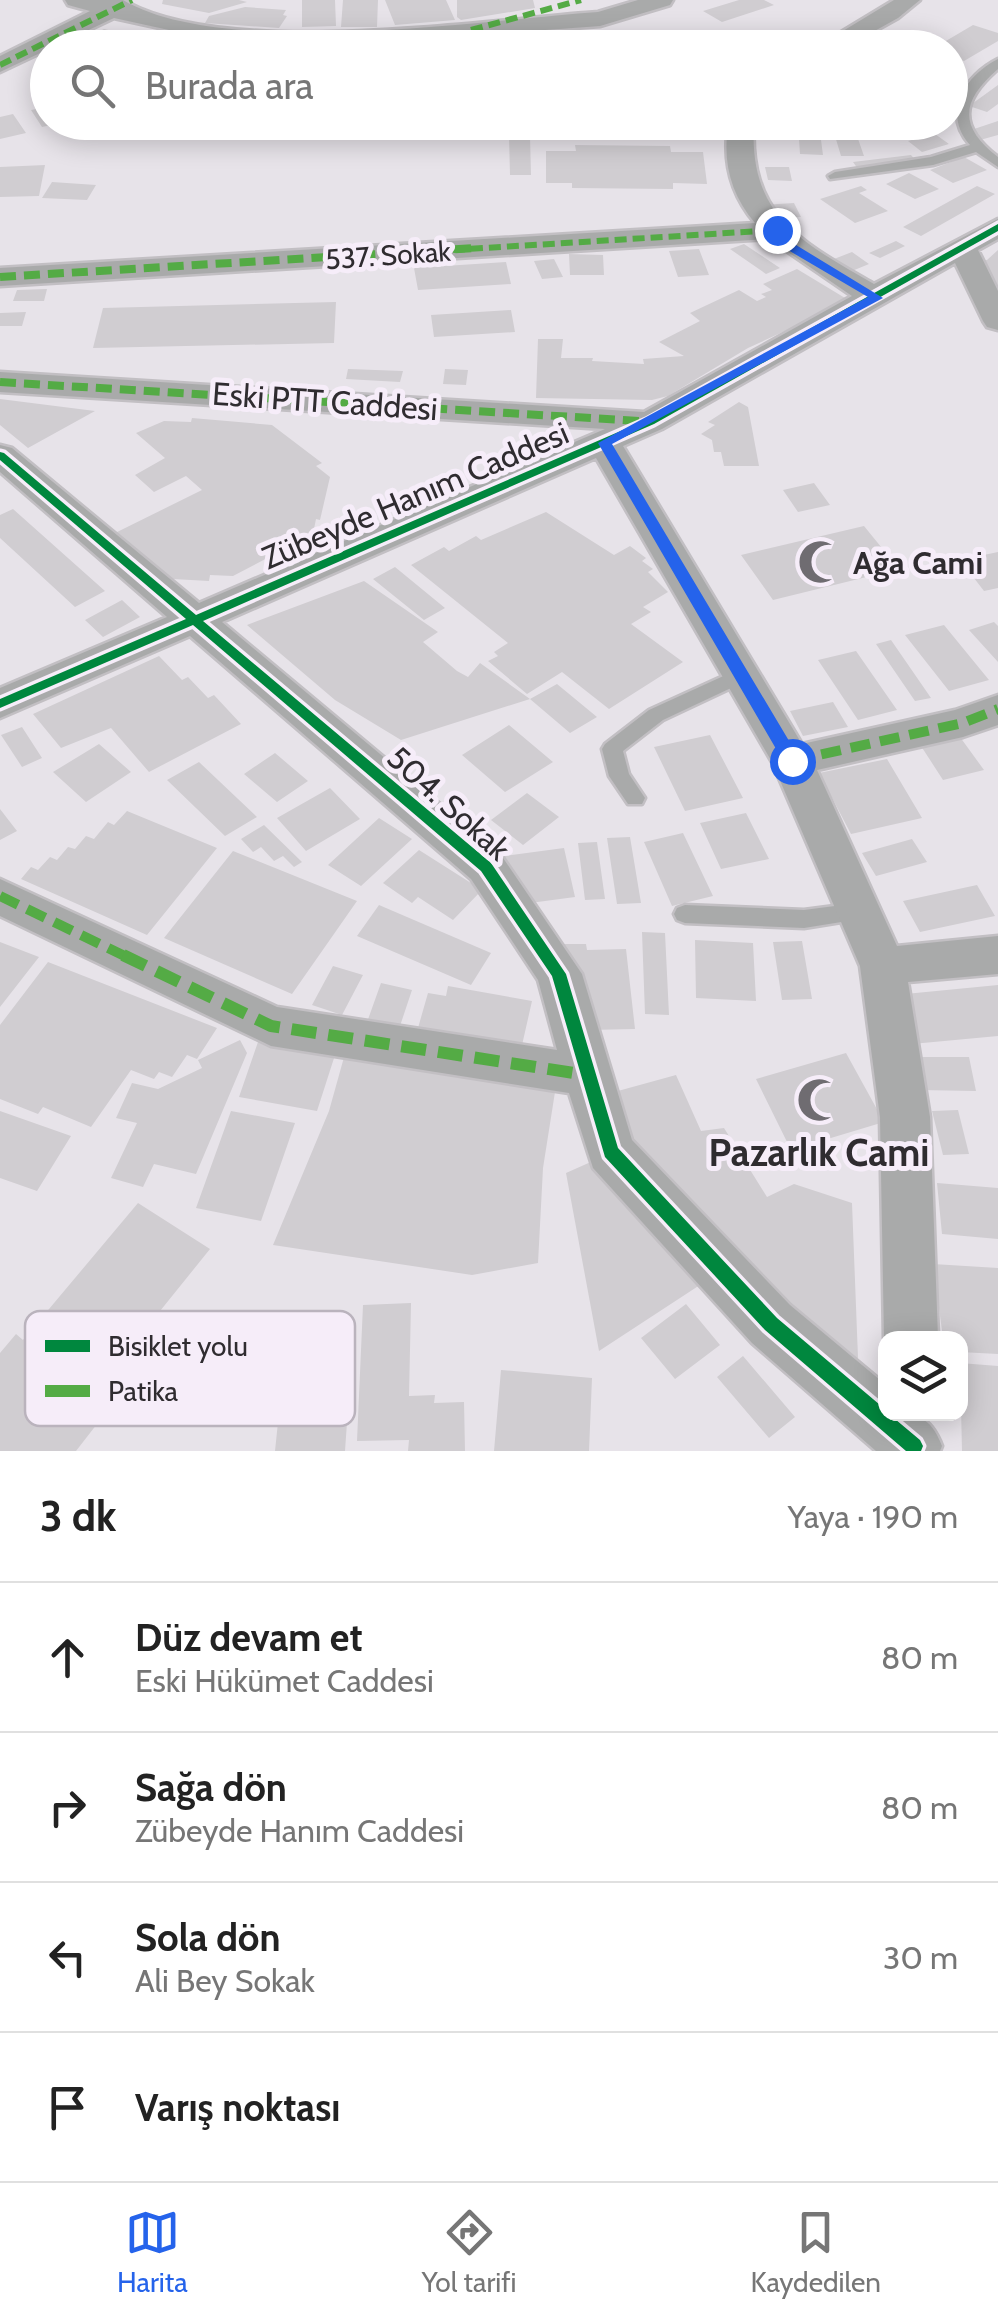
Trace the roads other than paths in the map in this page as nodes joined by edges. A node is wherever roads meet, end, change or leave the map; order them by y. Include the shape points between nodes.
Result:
1 (76, 0) edge
2 (132, 0) edge
3 (582, 0) edge
4 (662, 0) edge
5 (909, 0) edge
6 (106, 12) junction
7 (70, 30) edge
8 (198, 30) edge
9 (471, 30) joint
10 (852, 30) edge
11 (30, 50) edge
12 (998, 63) edge
13 (0, 65) edge
14 (968, 89) edge
15 (968, 135) edge
16 (738, 140) edge
17 (975, 148) junction
18 (998, 163) edge
19 (835, 176) dead end
20 (998, 228) edge
21 (777, 230) junction
22 (963, 250) junction
23 (0, 276) edge
24 (876, 298) junction
25 (998, 320) edge
26 (0, 382) edge
27 (650, 422) junction
28 (604, 443) junction
29 (0, 455) edge
30 (196, 620) junction
31 (741, 675) junction
32 (0, 704) edge
33 (998, 709) edge
34 (792, 761) junction
35 (635, 798) dead end
36 (0, 896) edge
37 (858, 912) junction
38 (685, 914) dead end
39 (998, 955) edge
40 (882, 966) junction
41 (587, 1075) junction
42 (911, 1331) edge
43 (913, 1437) edge

1 - 6 street
2 - 6 street
3 - 9 street
4 - 9 street via 600,18
5 - 10 street
6 - 7 street
6 - 8 street
11 - 13 street
12 - 14 lane
15 - 17 lane
16 - 21 street via 747,195
17 - 18 lane
17 - 19 lane
20 - 22 street, Zübeyde Hanım Caddesi
21 - 23 street, 537. Sokak
21 - 24 street via 792,248
22 - 24 street, Zübeyde Hanım Caddesi
22 - 25 street
24 - 27 street, Zübeyde Hanım Caddesi
26 - 27 street, Eski PTT Caddesi
27 - 28 street, Zübeyde Hanım Caddesi
28 - 30 street, Zübeyde Hanım Caddesi
28 - 31 street
29 - 30 street, 504. Sokak
30 - 32 street, Zübeyde Hanım Caddesi
30 - 41 street, 504. Sokak via 486,867 559,974
31 - 34 street
31 - 35 lane via 676,704 612,749 619,776
33 - 34 street via 963,723
34 - 37 street
36 - 41 street via 272,1026
37 - 38 lane via 804,919
37 - 40 street
39 - 40 street
40 - 42 street via 904,1116
41 - 43 street, 504. Sokak via 611,1152 771,1324

